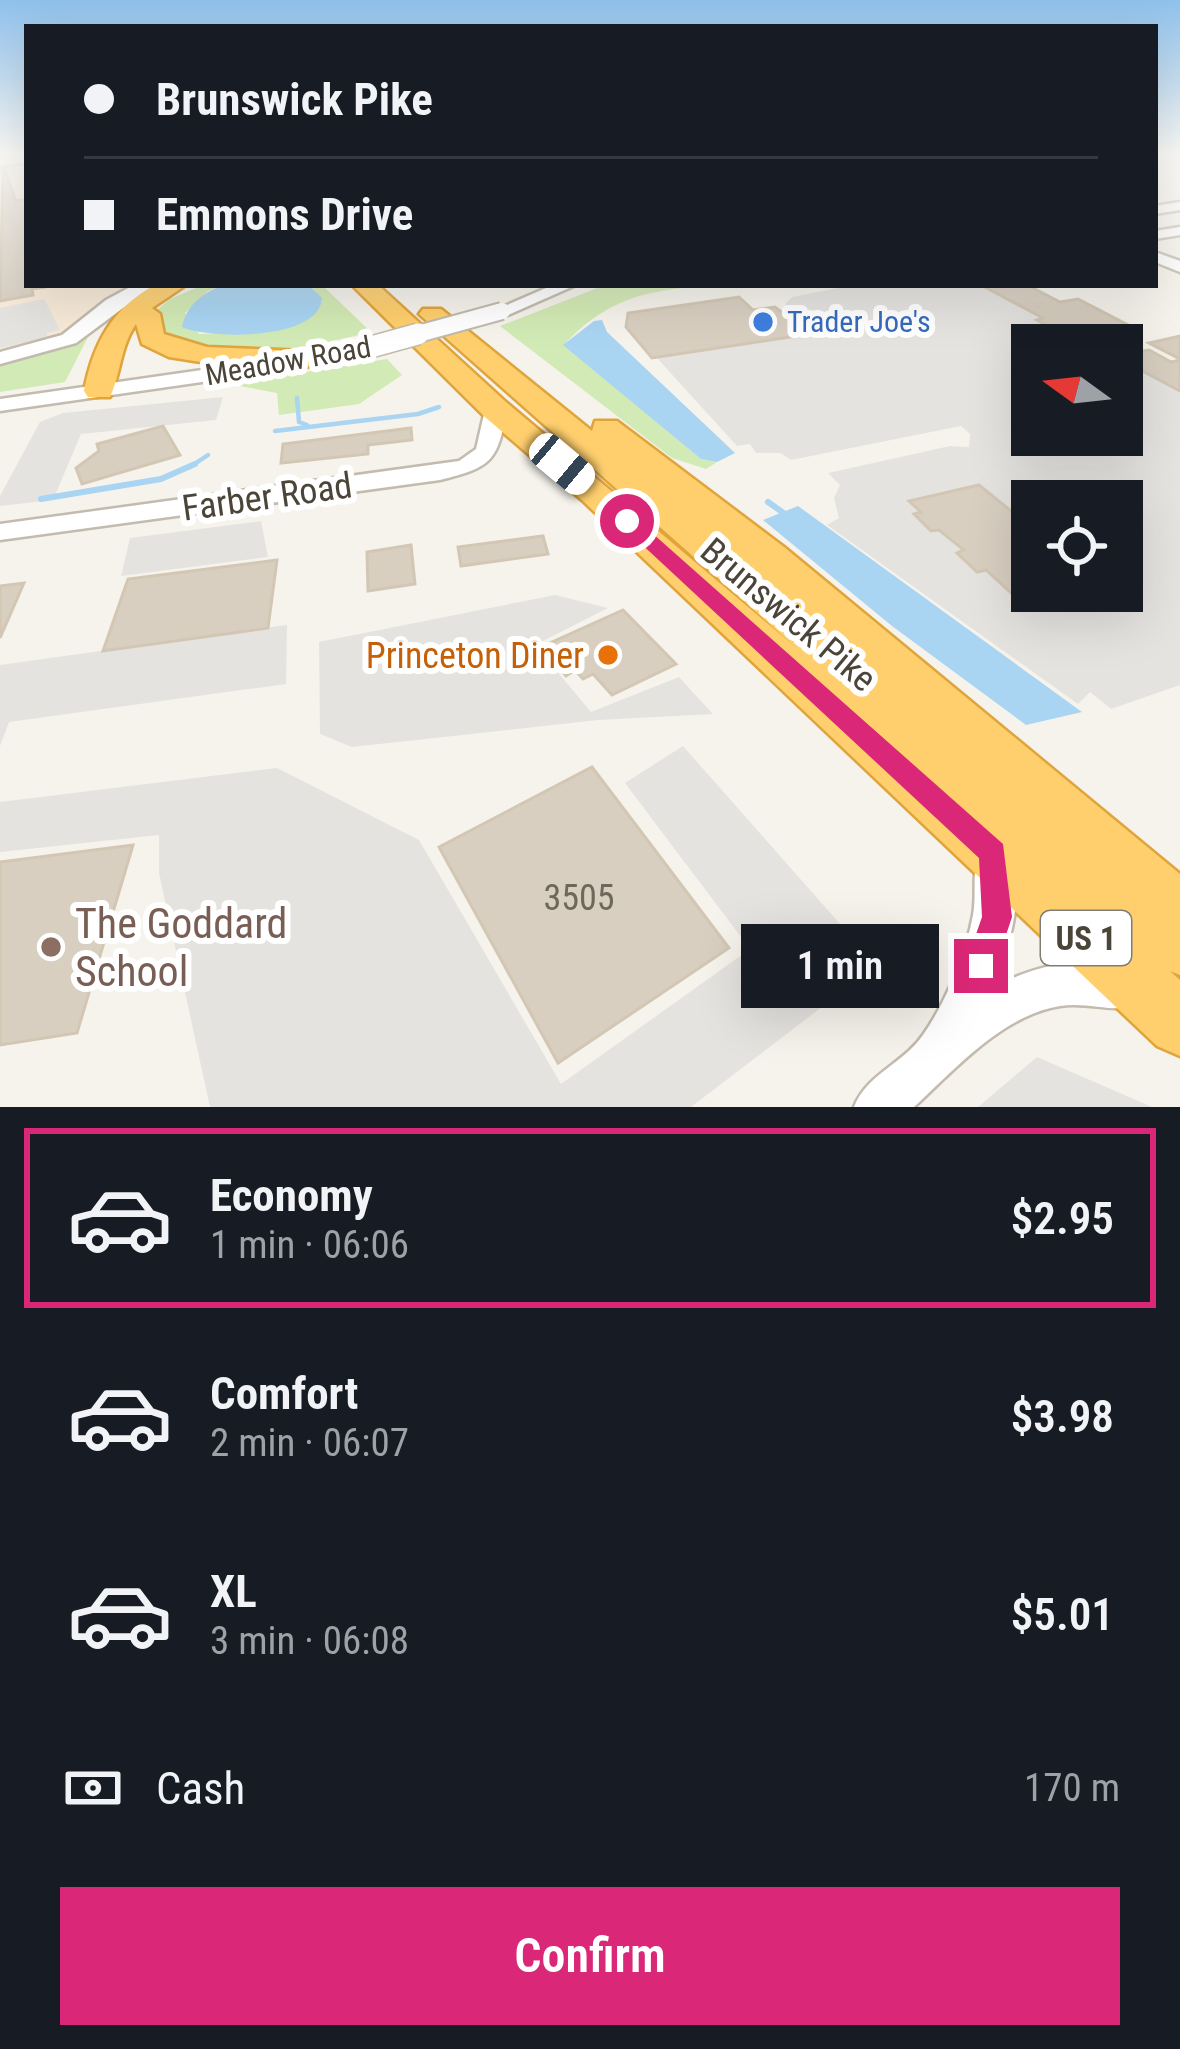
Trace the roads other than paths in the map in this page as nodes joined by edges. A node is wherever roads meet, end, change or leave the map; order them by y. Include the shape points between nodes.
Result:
1 (168, 288) edge
2 (186, 288) edge
3 (343, 288) edge
4 (367, 288) edge
5 (416, 288) edge
6 (417, 288) edge
7 (560, 288) edge
8 (147, 299) edge
9 (418, 333) junction
10 (0, 358) edge
11 (307, 359) junction
12 (112, 389) junction
13 (0, 405) edge
14 (496, 410) junction
15 (0, 532) edge
16 (993, 853) junction
17 (1180, 911) edge
18 (1168, 986) edge
19 (937, 1057) junction
20 (878, 1107) edge

1 - 12 highway via 122,317
2 - 8 highway
3 - 9 highway
4 - 9 highway, Brunswick Pike / US 1
5 - 18 highway, Brunswick Pike / US 1
6 - 17 highway via 770,556
7 - 11 street, Meadow Road, bridge
8 - 10 street via 112,304 69,340
8 - 11 highway via 152,338 179,351
8 - 12 highway
9 - 14 highway, Brunswick Pike / US 1
11 - 12 street, Meadow Road
12 - 13 street, Meadow Road
14 - 15 street, Farber Road via 487,452 467,466
14 - 16 highway, Brunswick Pike / US 1
16 - 18 highway, Brunswick Pike / US 1
16 - 19 street via 997,917
18 - 19 street via 1053,985 987,1015
19 - 20 street

